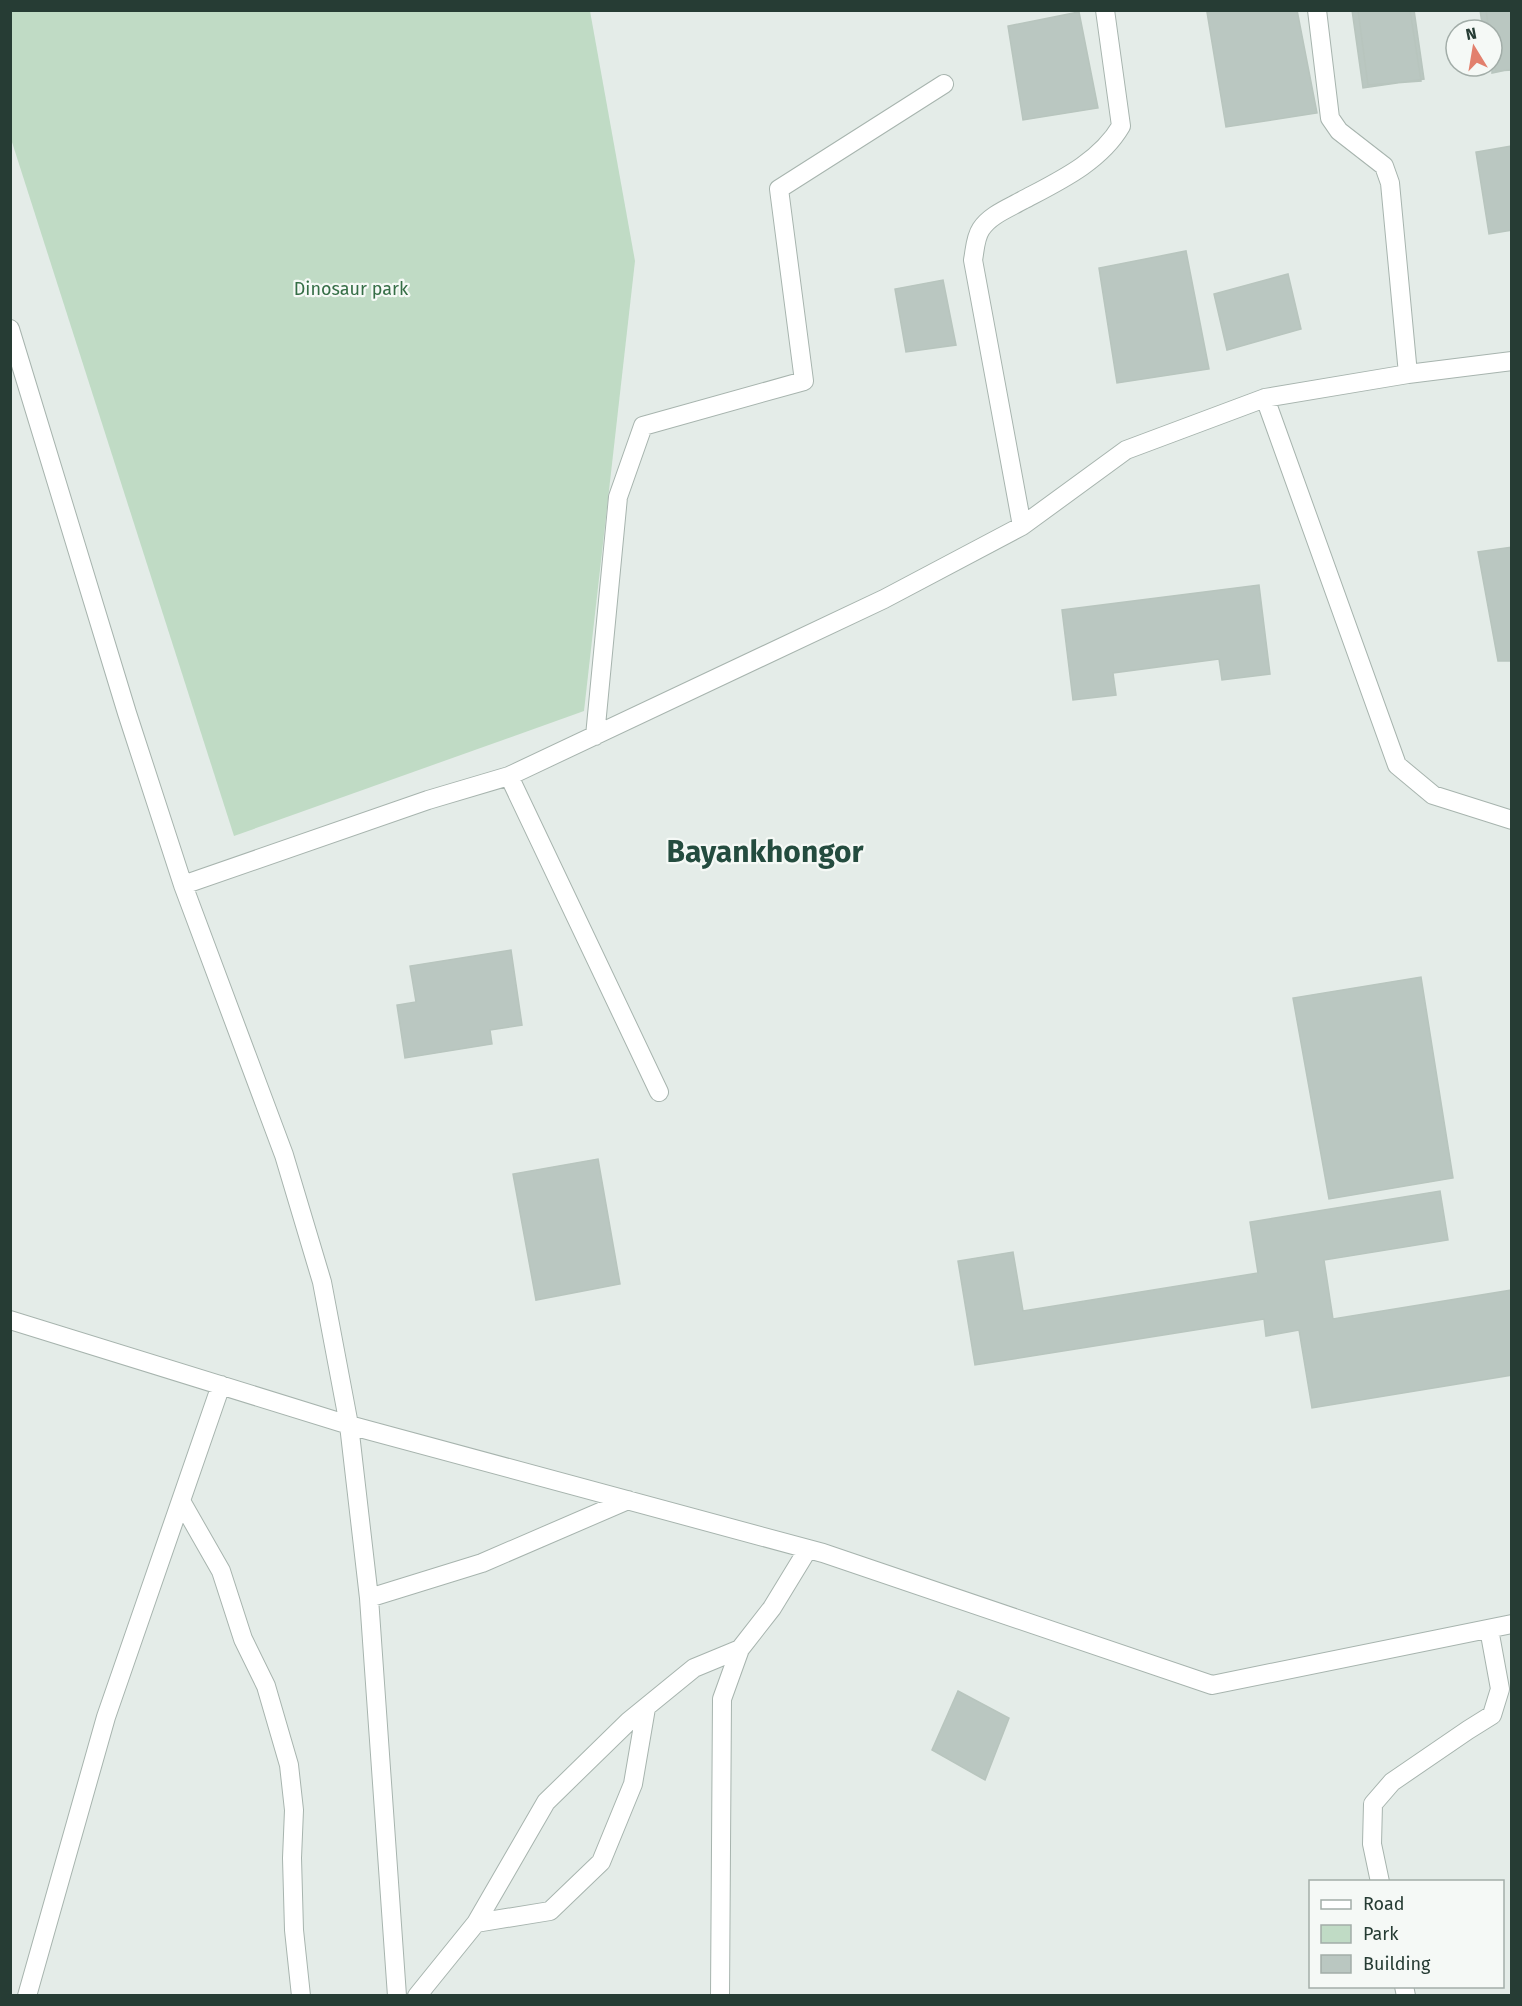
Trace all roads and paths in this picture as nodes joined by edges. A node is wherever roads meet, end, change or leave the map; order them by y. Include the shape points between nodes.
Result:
1 (1105, 10) edge
2 (1317, 10) edge
3 (944, 84) dead end
4 (10, 329) edge
5 (1512, 361) edge
6 (1408, 374) junction
7 (1265, 398) junction
8 (1022, 526) junction
9 (595, 736) junction
10 (509, 776) junction
11 (1512, 820) edge
12 (183, 885) junction
13 (658, 1092) dead end
14 (10, 1320) edge
15 (221, 1385) junction
16 (349, 1425) junction
17 (628, 1500) junction
18 (181, 1501) junction
19 (808, 1549) junction
20 (369, 1598) junction
21 (1512, 1624) edge
22 (1490, 1629) junction
23 (740, 1649) junction
24 (646, 1708) junction
25 (1380, 1880) edge
26 (476, 1923) junction
27 (27, 1995) edge
28 (301, 1995) edge
29 (397, 1995) edge
30 (417, 1995) edge
31 (720, 1995) edge

1 - 8 street via 1121,126 1106,148 1063,179 999,213 981,228 975,242 973,260
2 - 6 street via 1330,118 1339,131 1384,166 1390,183
3 - 9 street via 779,189 804,381 643,426 618,497
4 - 12 street
5 - 6 street
6 - 7 street
7 - 8 street via 1126,450
7 - 11 street via 1397,765 1433,795
8 - 9 street via 884,599
9 - 10 street
10 - 12 street
10 - 13 street
12 - 16 street via 284,1155 322,1282
14 - 15 street
15 - 16 street
15 - 18 street
16 - 17 street
16 - 20 street
17 - 19 street
17 - 20 street via 482,1563
18 - 27 street via 106,1717
18 - 28 street via 221,1571 243,1639 266,1686 289,1765 294,1810 294,1930
19 - 22 street via 1212,1685
19 - 23 street via 772,1608
20 - 29 street
21 - 22 street
22 - 25 street via 1500,1689 1492,1715 1392,1782 1373,1804 1372,1844
23 - 24 street via 694,1668
23 - 31 street via 722,1699
24 - 26 street via 546,1802
24 - 26 street via 633,1784 601,1862 550,1911
26 - 30 street

